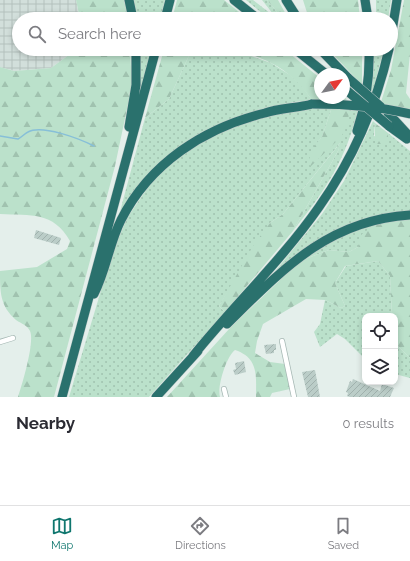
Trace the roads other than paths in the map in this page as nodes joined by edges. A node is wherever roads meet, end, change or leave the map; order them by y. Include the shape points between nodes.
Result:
1 (129, 0) edge
2 (170, 0) edge
3 (234, 0) edge
4 (286, 0) edge
5 (365, 0) edge
6 (397, 0) edge
7 (132, 12) edge
8 (167, 12) edge
9 (249, 12) edge
10 (294, 12) edge
11 (367, 12) edge
12 (395, 12) edge
13 (136, 56) edge
14 (154, 56) edge
15 (304, 56) edge
16 (327, 56) edge
17 (369, 56) edge
18 (387, 56) edge
19 (319, 68) edge
20 (350, 94) edge
21 (410, 114) edge
22 (410, 137) edge
23 (410, 142) edge
24 (347, 161) junction
25 (120, 183) junction
26 (410, 215) edge
27 (87, 306) junction
28 (13, 338) dead end
29 (282, 341) dead end
30 (0, 342) edge
31 (193, 356) junction
32 (224, 389) dead end
33 (62, 397) edge
34 (156, 397) edge
35 (226, 397) edge
36 (294, 397) edge

1 - 7 highway
2 - 8 highway
3 - 9 highway
4 - 10 highway
5 - 11 highway
6 - 12 highway
13 - 25 highway via 134,103 123,154
14 - 25 highway
15 - 19 highway
16 - 22 highway, bridge
17 - 24 highway via 367,99
18 - 24 highway via 375,100
20 - 23 highway, bridge
21 - 27 highway, bridge via 359,105 312,104 266,112 201,137 174,156 146,183 124,216 110,248 100,282
24 - 31 highway via 318,208 290,244
25 - 27 highway
26 - 31 highway via 361,223 309,249 275,277
27 - 33 highway
28 - 30 street
29 - 36 street
31 - 34 highway
32 - 35 street

